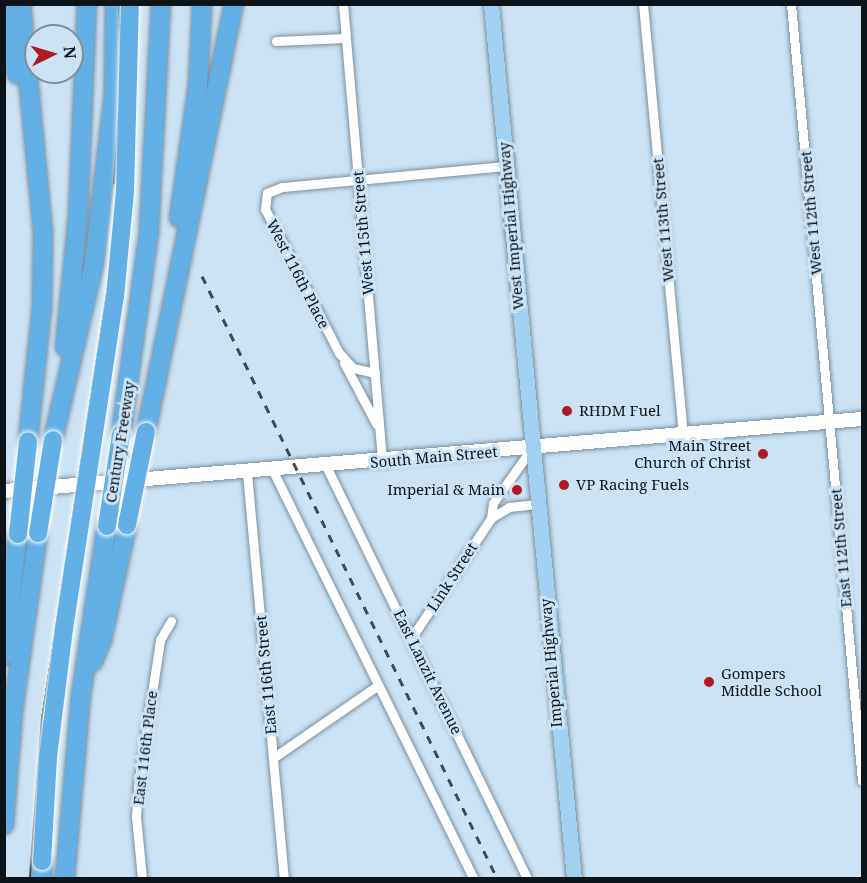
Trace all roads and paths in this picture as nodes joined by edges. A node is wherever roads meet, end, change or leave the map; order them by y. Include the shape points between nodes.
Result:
1 (7, 4) edge
2 (21, 4) edge
3 (87, 4) edge
4 (115, 4) edge
5 (130, 4) edge
6 (161, 4) edge
7 (202, 4) edge
8 (234, 4) edge
9 (343, 4) edge
10 (491, 4) edge
11 (642, 4) edge
12 (791, 4) edge
13 (346, 38) junction
14 (276, 41) dead end
15 (205, 100) junction
16 (506, 166) junction
17 (358, 180) junction
18 (339, 353) junction
19 (36, 367) junction
20 (375, 373) junction
21 (862, 419) edge
22 (830, 422) junction
23 (380, 431) junction
24 (683, 435) junction
25 (52, 440) junction
26 (532, 448) junction
27 (382, 462) junction
28 (326, 466) junction
29 (273, 471) junction
30 (247, 472) junction
31 (4, 491) edge
32 (537, 504) junction
33 (491, 518) junction
34 (171, 621) dead end
35 (412, 637) junction
36 (4, 656) edge
37 (4, 675) edge
38 (377, 686) junction
39 (81, 695) junction
40 (9, 746) junction
41 (273, 758) junction
42 (862, 781) edge
43 (4, 825) edge
44 (42, 870) edge
45 (65, 879) edge
46 (142, 879) edge
47 (284, 879) edge
48 (473, 879) edge
49 (527, 879) edge
50 (574, 879) edge

1 - 19 highway via 31,186
2 - 19 highway via 43,233
3 - 25 highway via 78,217
4 - 25 highway via 114,94 94,264
5 - 44 highway, bridge via 125,192 115,297 64,629 48,757
6 - 39 highway, Century Freeway, bridge via 149,231
7 - 15 highway
8 - 15 highway
9 - 13 street, West 115th Street
10 - 16 main road, West Imperial Highway
11 - 24 street, West 113th Street
12 - 22 street, West 112th Street
13 - 14 street
13 - 17 street, West 115th Street
15 - 39 highway, bridge via 174,297 127,525 102,640
16 - 17 street
16 - 26 main road, West Imperial Highway
17 - 18 street, West 116th Place via 282,187 267,193 265,209
17 - 20 street, West 115th Street
18 - 20 street, West 116th Place via 353,368
18 - 23 street, West 116th Place
19 - 36 highway, bridge
20 - 23 street, West 115th Street
21 - 22 main road, South Main Street
22 - 24 main road, South Main Street
22 - 42 street, East 112th Street
23 - 27 street, West 115th Street
24 - 26 main road, South Main Street
25 - 40 highway, bridge
26 - 27 main road, South Main Street
26 - 32 main road, Imperial Highway
26 - 33 street, Link Street via 493,503
27 - 28 main road, South Main Street
28 - 29 main road, South Main Street
28 - 35 street, East Lanzit Avenue
29 - 30 main road, South Main Street
29 - 38 street
30 - 31 main road, South Main Street
30 - 41 street, East 116th Street
32 - 33 street via 509,507
32 - 50 main road, Imperial Highway
33 - 35 street, Link Street
34 - 46 street, East 116th Place via 160,640 139,778 136,817
35 - 49 street, East Lanzit Avenue
37 - 40 highway
38 - 41 street
38 - 48 street
39 - 45 highway, Century Freeway
40 - 43 highway
41 - 47 street, East 116th Street

